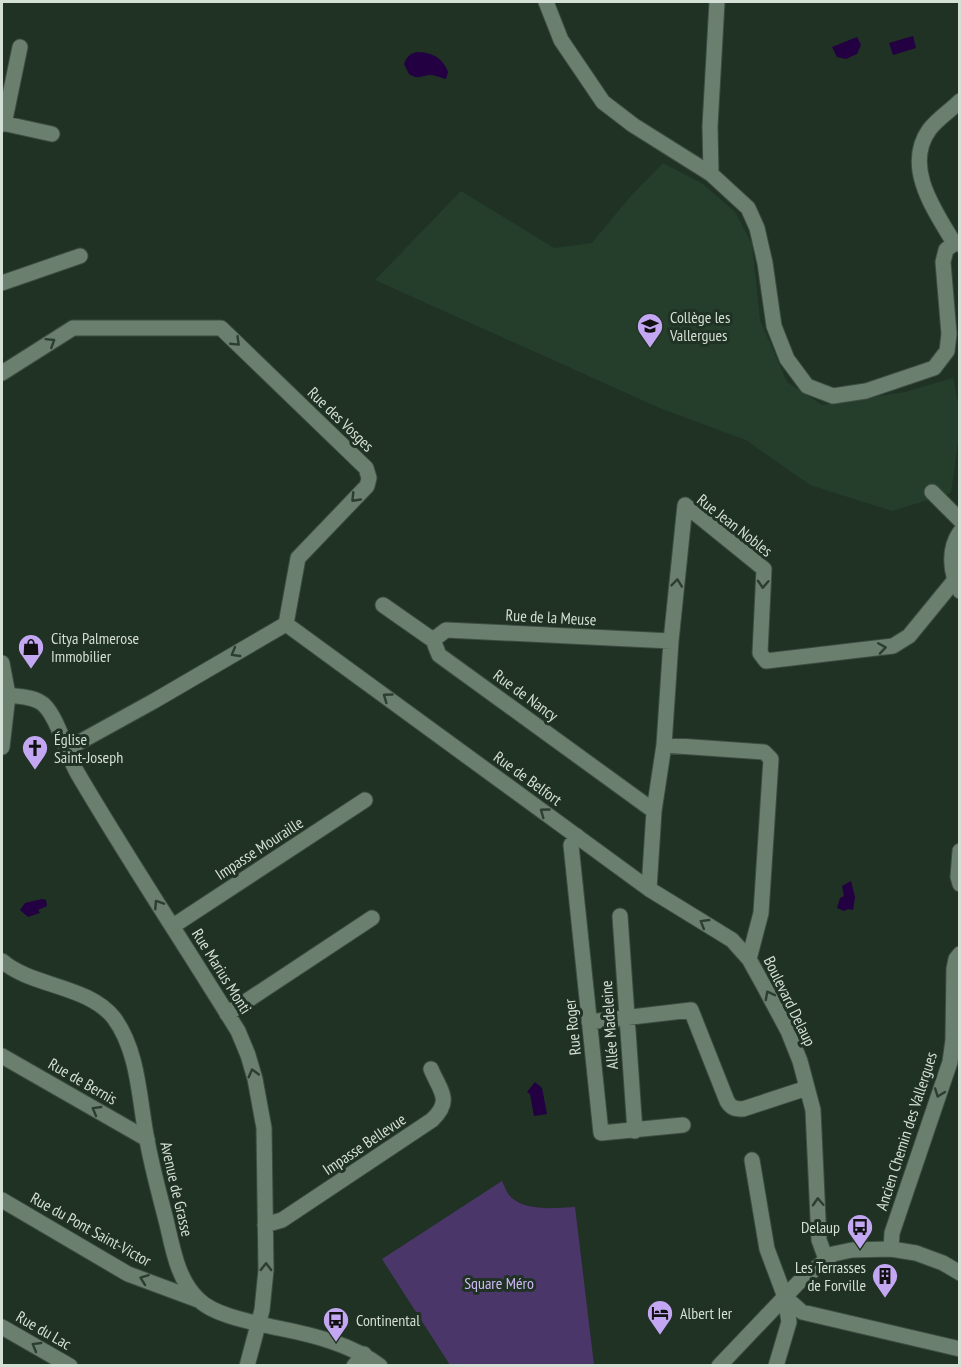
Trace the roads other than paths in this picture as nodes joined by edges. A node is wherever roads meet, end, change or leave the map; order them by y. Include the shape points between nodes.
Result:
1 (546, 2) edge
2 (717, 2) edge
3 (20, 47) dead end
4 (960, 101) edge
5 (3, 124) edge
6 (52, 134) dead end
7 (711, 174) junction
8 (957, 244) edge
9 (80, 256) dead end
10 (2, 283) edge
11 (2, 373) edge
12 (932, 492) dead end
13 (960, 520) edge
14 (960, 532) edge
15 (957, 586) edge
16 (383, 605) dead end
17 (286, 624) junction
18 (433, 640) junction
19 (671, 641) junction
20 (2, 663) edge
21 (8, 695) junction
22 (664, 745) junction
23 (2, 747) edge
24 (67, 749) junction
25 (365, 801) dead end
26 (654, 811) junction
27 (577, 836) junction
28 (960, 851) edge
29 (960, 884) edge
30 (649, 889) junction
31 (620, 916) dead end
32 (372, 918) dead end
33 (173, 926) junction
34 (960, 954) edge
35 (749, 959) junction
36 (2, 961) edge
37 (228, 1014) junction
38 (626, 1018) junction
39 (589, 1022) junction
40 (2, 1056) edge
41 (431, 1069) dead end
42 (807, 1088) junction
43 (683, 1125) dead end
44 (635, 1131) junction
45 (147, 1139) junction
46 (752, 1160) dead end
47 (2, 1200) edge
48 (265, 1225) junction
49 (891, 1249) junction
50 (826, 1259) junction
51 (960, 1273) edge
52 (786, 1297) junction
53 (198, 1300) junction
54 (257, 1324) junction
55 (2, 1327) edge
56 (960, 1349) edge
57 (359, 1360) edge
58 (70, 1365) edge
59 (247, 1365) edge
60 (380, 1365) edge
61 (719, 1365) edge
62 (776, 1365) edge

1 - 7 street via 561,40 603,102
2 - 7 street
3 - 5 street
4 - 8 street via 929,131 921,151 920,174 930,202
5 - 6 street
7 - 8 street via 748,208 757,228 774,326 787,359 807,386 833,396 866,391 934,368 946,351 949,334 943,262 946,250
9 - 10 street
11 -> 17 street, Rue des Vosges via 73,328 221,328 366,468 369,478 367,486 298,558
12 - 13 street
14 - 15 street via 955,538 951,563
19 -> 15 street, Rue Jean Nobles via 685,505 764,569 760,653 766,661 893,646 909,636
16 - 18 street, Rue de Nancy
17 -> 24 street
27 -> 17 street, Rue de Belfort
18 - 19 street, Rue de la Meuse via 446,630
18 - 26 street, Rue de Nancy via 439,656
19 - 22 street, Rue Jean Nobles
20 - 21 street
21 - 23 street
21 - 24 street, Rue Marius Monti via 43,704
22 - 26 street, Rue Jean Nobles
22 - 35 street, Boulevard Delaup via 764,752 771,759 761,913
33 -> 24 street, Rue Marius Monti via 116,839
25 - 33 street, Impasse Mouraille
26 - 30 street, Rue Jean Nobles
27 - 30 street, Rue de Belfort
27 - 39 street, Rue Roger via 571,845
28 - 29 street
35 -> 30 street, Rue de Belfort via 732,940
31 - 38 street, Allée Madeleine
32 - 37 street
33 - 37 street, Rue Marius Monti
34 -> 49 street, Ancien Chemin des Vallergues via 954,969 951,1062 892,1233
42 -> 35 street, Boulevard Delaup via 788,1031
36 - 45 street, Avenue de Grasse via 99,1004 112,1016 132,1056
48 -> 37 street, Rue Marius Monti via 262,1113 248,1055
38 - 39 street
38 - 42 street via 691,1010 731,1114
38 - 44 street, Allée Madeleine
39 - 44 street, Rue Roger via 601,1134
45 -> 40 street, Rue de Bernis
41 - 48 street, Impasse Bellevue via 444,1101 442,1111 282,1220
50 -> 42 street, Boulevard Delaup via 819,1240 813,1110
43 - 44 street, Rue Roger
45 - 53 street, Avenue de Grasse via 175,1260
46 - 52 street via 767,1249
53 -> 47 street, Rue du Pont Saint-Victor via 128,1274
54 -> 48 street, Rue Marius Monti via 266,1270
49 - 50 street via 852,1250
49 - 51 street via 916,1253
50 - 52 street
52 - 56 street via 802,1312
52 - 61 street
52 - 62 street via 789,1322
53 - 54 street
54 - 57 street via 345,1346
54 - 59 street, Rue Marius Monti
58 -> 55 street, Rue du Lac
57 - 60 street

